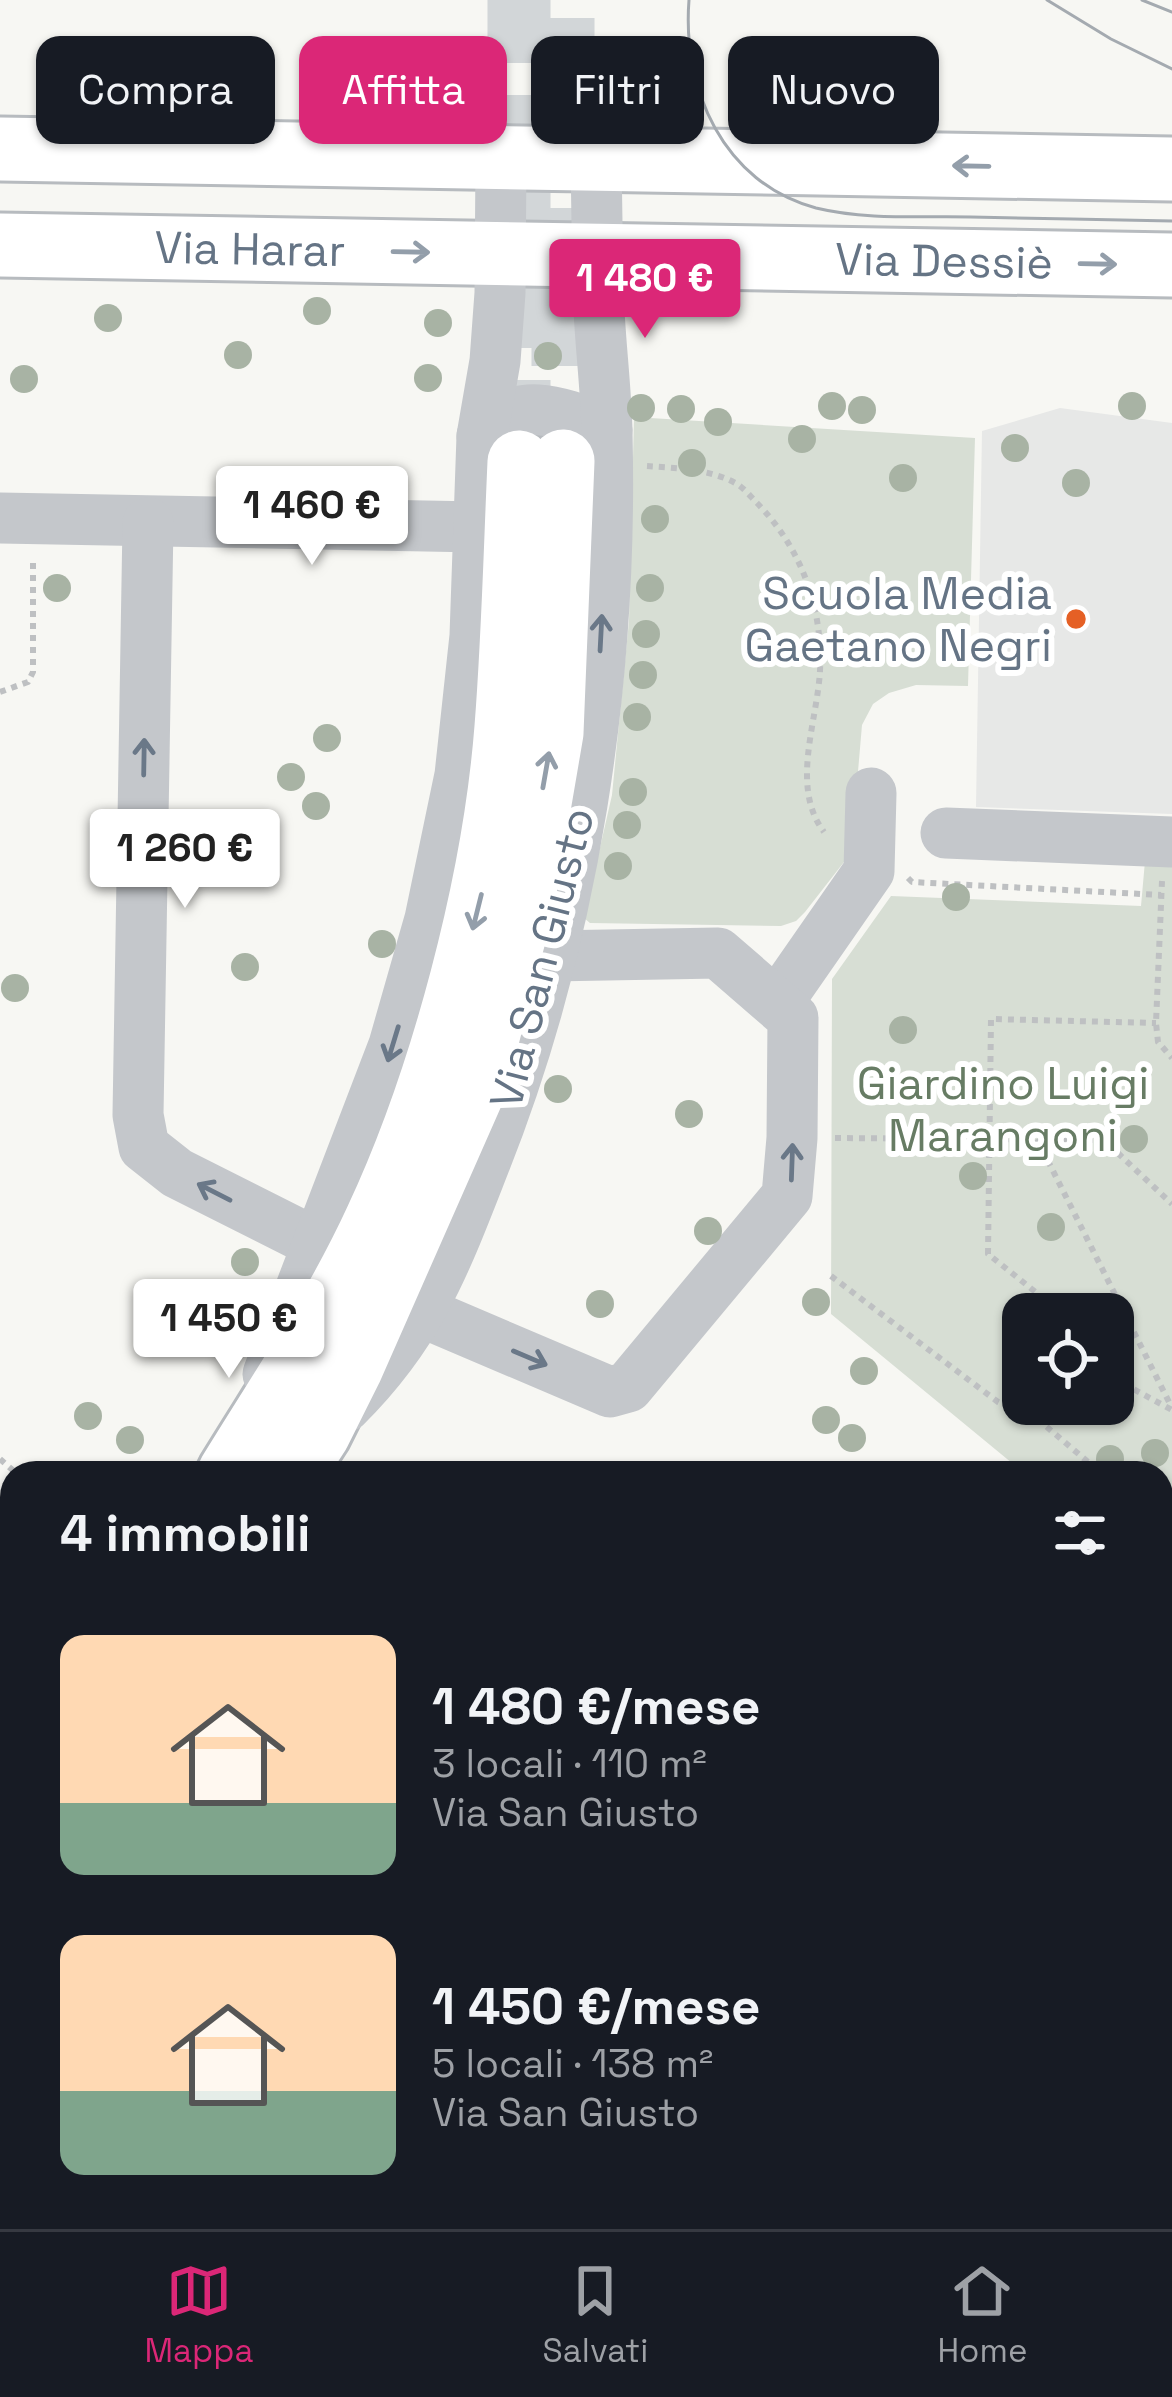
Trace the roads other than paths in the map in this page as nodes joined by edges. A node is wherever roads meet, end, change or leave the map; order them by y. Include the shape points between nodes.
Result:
1 (0, 149) edge
2 (501, 158) junction
3 (596, 159) junction
4 (1172, 170) edge
5 (0, 244) edge
6 (500, 253) junction
7 (598, 255) junction
8 (1172, 265) edge
9 (556, 450) junction
10 (16, 519) edge
11 (148, 523) junction
12 (478, 527) junction
13 (871, 793) dead end
14 (946, 833) dead end
15 (1168, 842) edge
16 (550, 956) junction
17 (778, 1002) junction
18 (318, 1244) junction
19 (422, 1312) junction
20 (269, 1459) edge

1 - 2 main road
2 - 3 main road
2 - 6 street, Via San Giusto
4 -> 3 main road
3 - 7 street, Via San Giusto
5 -> 6 main road, Via Harar
6 - 7 main road, Via Dessiè
6 - 9 street, Via San Giusto via 495,362
7 -> 8 main road, Via Dessiè
7 - 9 street, Via San Giusto
9 - 12 street, Via San Giusto
16 -> 9 street, Via San Giusto via 591,752 602,623
9 -> 20 main road, Via San Giusto via 474,925 429,1082 377,1219 304,1356
20 -> 9 main road, Via San Giusto via 351,1369 474,1090 522,908 552,733
10 - 11 street
11 - 12 street
18 -> 11 street via 177,1173 144,1147 138,1115
12 -> 18 street, Via San Giusto via 471,701 430,919 369,1117
13 - 17 street via 869,871
14 - 15 street
16 - 17 street via 718,953
16 - 19 street, Via San Giusto via 507,1108
19 -> 17 street via 610,1392 628,1387 787,1196 793,1018
18 - 20 street, Via San Giusto
19 - 20 street, Via San Giusto via 378,1374

